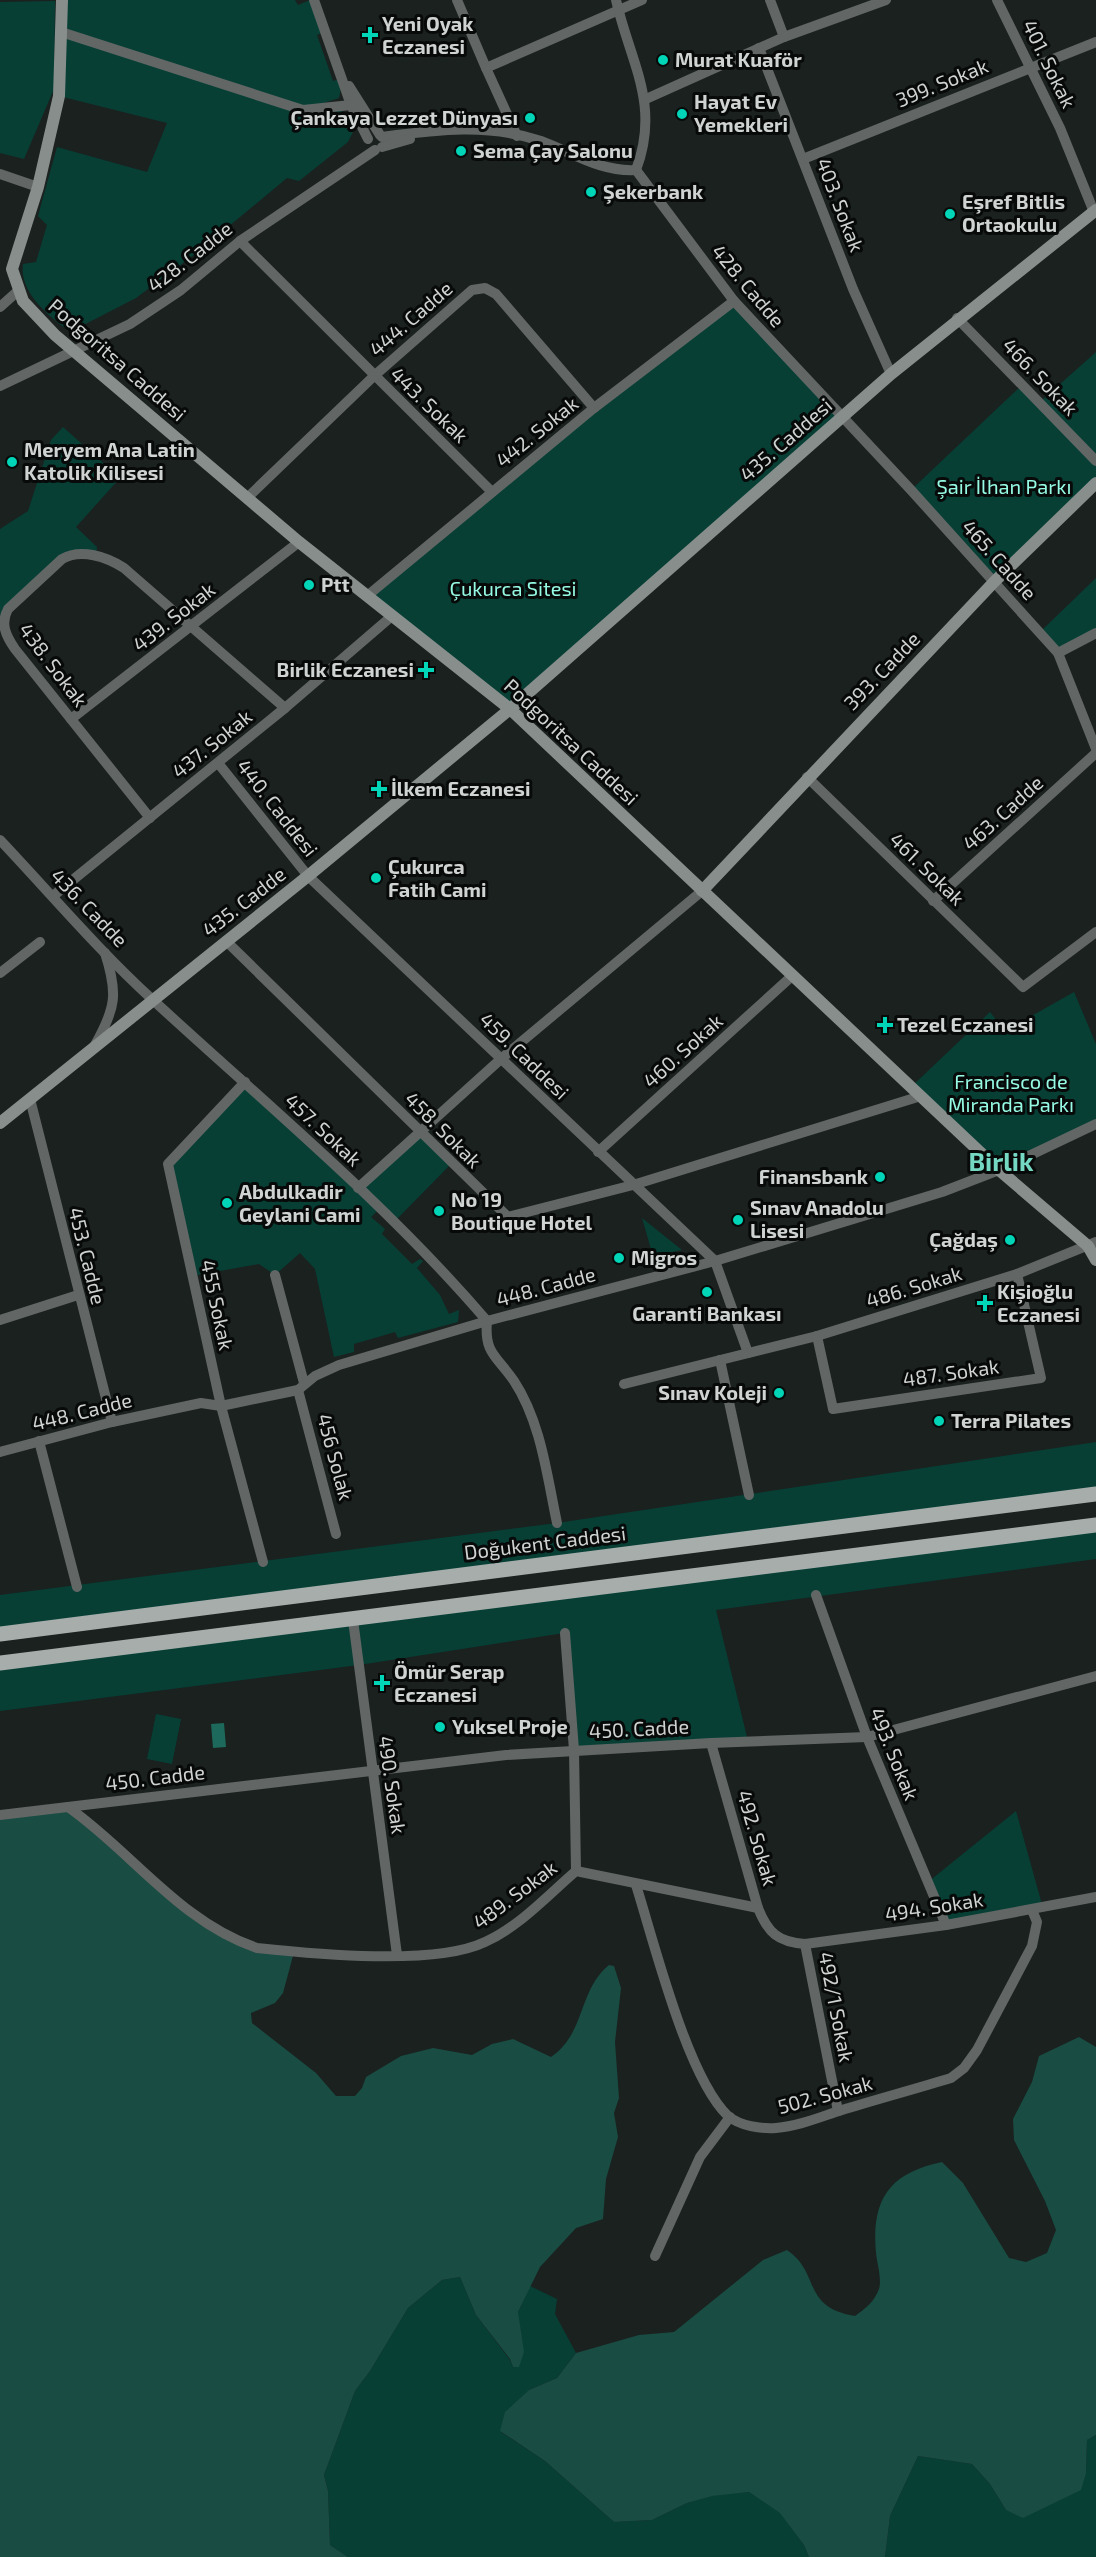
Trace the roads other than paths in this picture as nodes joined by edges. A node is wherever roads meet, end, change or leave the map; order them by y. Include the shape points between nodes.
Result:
1 (62, 0) edge
2 (314, 0) edge
3 (457, 0) edge
4 (616, 0) edge
5 (642, 0) edge
6 (770, 0) edge
7 (886, 0) edge
8 (997, 0) edge
9 (619, 12) junction
10 (61, 32) junction
11 (784, 37) junction
12 (1096, 42) edge
13 (759, 48) junction
14 (486, 68) junction
15 (1029, 68) junction
16 (343, 78) junction
17 (646, 99) junction
18 (351, 105) junction
19 (517, 136) junction
20 (376, 142) junction
21 (803, 159) junction
22 (636, 170) junction
23 (0, 174) edge
24 (38, 187) junction
25 (1095, 211) edge
26 (240, 241) junction
27 (6, 270) edge
28 (19, 290) junction
29 (734, 301) junction
30 (0, 307) edge
31 (957, 318) junction
32 (76, 352) junction
33 (891, 374) junction
34 (374, 376) junction
35 (0, 386) edge
36 (594, 408) junction
37 (841, 417) junction
38 (1096, 461) edge
39 (1096, 483) edge
40 (492, 492) junction
41 (247, 498) junction
42 (299, 542) junction
43 (994, 582) junction
44 (367, 596) junction
45 (392, 616) junction
46 (191, 626) junction
47 (1096, 633) edge
48 (1058, 653) junction
49 (285, 708) junction
50 (510, 709) junction
51 (71, 719) junction
52 (1096, 751) edge
53 (218, 762) junction
54 (807, 777) junction
55 (150, 818) junction
56 (0, 840) edge
57 (308, 876) junction
58 (702, 891) junction
59 (52, 896) junction
60 (933, 901) junction
61 (1096, 932) edge
62 (226, 941) junction
63 (40, 942) dead end
64 (104, 950) junction
65 (0, 973) edge
66 (792, 976) junction
67 (152, 1000) junction
68 (95, 1045) junction
69 (502, 1058) junction
70 (245, 1082) junction
71 (921, 1096) junction
72 (30, 1099) junction
73 (0, 1123) edge
74 (1096, 1124) edge
75 (420, 1132) junction
76 (598, 1152) junction
77 (999, 1170) junction
78 (633, 1185) junction
79 (358, 1188) junction
80 (1092, 1244) edge
81 (1096, 1260) edge
82 (715, 1261) junction
83 (1017, 1274) junction
84 (275, 1275) dead end
85 (78, 1295) junction
86 (0, 1320) edge
87 (487, 1321) junction
88 (817, 1336) junction
89 (748, 1353) junction
90 (720, 1360) junction
91 (624, 1384) dead end
92 (301, 1386) junction
93 (221, 1407) junction
94 (112, 1422) junction
95 (39, 1441) junction
96 (0, 1452) edge
97 (1096, 1494) edge
98 (749, 1496) dead end
99 (557, 1523) dead end
100 (1096, 1525) edge
101 (336, 1534) dead end
102 (263, 1562) dead end
103 (77, 1587) dead end
104 (816, 1595) dead end
105 (353, 1620) junction
106 (565, 1633) dead end
107 (0, 1634) edge
108 (0, 1663) edge
109 (1096, 1676) edge
110 (867, 1737) junction
111 (711, 1743) junction
112 (574, 1750) junction
113 (372, 1772) junction
114 (68, 1807) junction
115 (0, 1815) edge
116 (576, 1871) junction
117 (636, 1885) junction
118 (1096, 1897) edge
119 (758, 1908) junction
120 (1032, 1910) junction
121 (946, 1925) junction
122 (777, 1938) joint
123 (805, 1944) junction
124 (397, 1955) junction
125 (838, 2112) junction
126 (730, 2117) junction
127 (655, 2256) dead end

1 - 10 street
2 - 16 street
3 - 14 street
4 - 9 street
5 - 9 street
6 - 11 street
7 - 11 street
8 - 15 street, 401. Sokak
9 - 14 street
9 - 17 street
10 - 18 street via 303,110
10 - 24 street via 59,96
11 - 13 street
12 - 15 street, 399. Sokak
13 - 17 street
13 - 21 street, 403. Sokak
14 - 19 street
15 - 21 street, 399. Sokak
15 - 25 street, 401. Sokak via 1060,128
16 - 18 street
16 - 20 street
17 - 22 street via 643,152
18 - 20 street
19 - 20 street via 451,128
19 - 22 street via 541,141 616,171
20 - 26 street, 428. Cadde
21 - 33 street, 403. Sokak
22 - 29 street, 428. Cadde
23 - 24 street
24 - 27 street
25 - 31 street, 435. Caddesi
26 - 32 street, 428. Cadde via 181,290 130,324
26 - 34 street, 443. Sokak
27 - 28 street, Podgoritsa Caddesi
28 - 30 street
28 - 32 street, Podgoritsa Caddesi via 38,318
29 - 36 street, 442. Sokak
29 - 37 street, 428. Cadde
31 - 33 street, 435. Caddesi
31 - 38 street, 466. Sokak
32 - 35 street, 428. Cadde
32 - 41 street, Podgoritsa Caddesi
33 - 37 street, 435. Caddesi
34 - 36 street, 444. Cadde via 472,290 485,288 496,294
34 - 40 street, 443. Sokak
34 - 41 street, 444. Cadde
36 - 40 street, 442. Sokak
37 - 43 street, 465. Cadde
37 - 50 street, 435. Caddesi
39 - 43 street, 393. Cadde
40 - 44 street, 442. Sokak
41 - 42 street, Podgoritsa Caddesi
42 - 44 street, Podgoritsa Caddesi
42 - 46 street, 439. Sokak
43 - 48 street, 465. Cadde
43 - 54 street, 393. Cadde
44 - 45 street, Podgoritsa Caddesi
45 - 49 street, 437. Sokak
45 - 50 street, Podgoritsa Caddesi
46 - 49 street, 438. Sokak
46 - 51 street, 439. Sokak
46 - 51 street, 438. Sokak via 113,561 78,555 62,559 8,609 2,621 15,649
47 - 48 street
48 - 52 street, 465. Cadde
49 - 53 street, 437. Sokak
50 - 57 street, 435. Cadde
50 - 58 street, Podgoritsa Caddesi
51 - 55 street, 438. Sokak
52 - 60 street, 463. Cadde
53 - 55 street, 437. Sokak
53 - 57 street, 440. Caddesi
54 - 58 street, 393. Cadde
54 - 60 street, 461. Sokak
55 - 59 street, 437. Sokak
56 - 59 street, 436. Cadde
57 - 62 street, 435. Cadde
57 - 69 street, 459. Caddesi
58 - 66 street, Podgoritsa Caddesi
58 - 69 street
59 - 64 street, 436. Cadde
60 - 61 street, 461. Sokak via 1023,987
62 - 67 street, 435. Cadde
62 - 75 street, 458. Sokak
63 - 65 street
64 - 67 street, 436. Cadde
64 - 68 street via 114,982 114,1003
66 - 71 street, Podgoritsa Caddesi
66 - 76 street, 460. Sokak
67 - 68 street, 435. Cadde
67 - 70 street, 457. Sokak
68 - 72 street, 435. Cadde
69 - 75 street
69 - 76 street, 459. Caddesi
70 - 79 street, 457. Sokak
70 - 93 street, 455 Sokak via 168,1164
71 - 77 street, Podgoritsa Caddesi
71 - 78 street, 458. Sokak
72 - 73 street, 435. Cadde
72 - 85 street, 453. Cadde
74 - 77 street, 448. Cadde
75 - 78 street, 458. Sokak via 508,1217
75 - 79 street
76 - 78 street, 459. Caddesi
77 - 80 street, Podgoritsa Caddesi
77 - 82 street, 448. Cadde via 942,1192
78 - 82 street, 459. Caddesi
79 - 87 street, 457. Sokak via 442,1269
80 - 81 street, Podgoritsa Caddesi
80 - 83 street, 486. Sokak
82 - 87 street, 448. Cadde
82 - 89 street
83 - 88 street, 486. Sokak
83 - 88 street, 487. Sokak via 1041,1378 833,1408
84 - 92 street, 456 Solak
85 - 86 street
85 - 94 street, 453. Cadde
87 - 92 street, 448. Cadde via 339,1365
87 - 99 street via 485,1340 514,1381 532,1419
88 - 89 street, 486. Sokak
89 - 90 street, 486. Sokak
90 - 91 street, 486. Sokak
90 - 98 street
92 - 93 street, 448. Cadde
92 - 101 street, 456 Solak
93 - 94 street, 448. Cadde via 201,1403
93 - 102 street, 455 Sokak
94 - 95 street, 448. Cadde
95 - 96 street, 448. Cadde
95 - 103 street
97 - 107 main road, Doğukent Caddesi
100 - 105 main road
104 - 110 street, 493. Sokak
105 - 108 main road
105 - 113 street, 490. Sokak
106 - 112 street
109 - 110 street, 450. Cadde
110 - 111 street, 450. Cadde
110 - 121 street, 493. Sokak
111 - 112 street, 450. Cadde
111 - 119 street, 492. Sokak
112 - 113 street, 450. Cadde
112 - 116 street
113 - 114 street, 450. Cadde
113 - 124 street, 490. Sokak
114 - 115 street, 450. Cadde
114 - 124 street, 489. Sokak via 153,1882 235,1940 256,1948 294,1952
116 - 117 street, 489. Sokak
116 - 124 street, 489. Sokak via 498,1936 436,1955
117 - 119 street, 489. Sokak
117 - 126 street via 678,2020 715,2100
118 - 120 street, 494. Sokak
119 - 122 street, 492. Sokak via 765,1926
120 - 121 street, 494. Sokak
120 - 125 street, 502. Sokak via 1037,1922 1032,1946 964,2068 951,2078
121 - 123 street, 494. Sokak
122 - 123 street, 494. Sokak
123 - 125 street, 492/1 Sokak
125 - 126 street, 502. Sokak via 776,2128 743,2124
126 - 127 street via 700,2157

